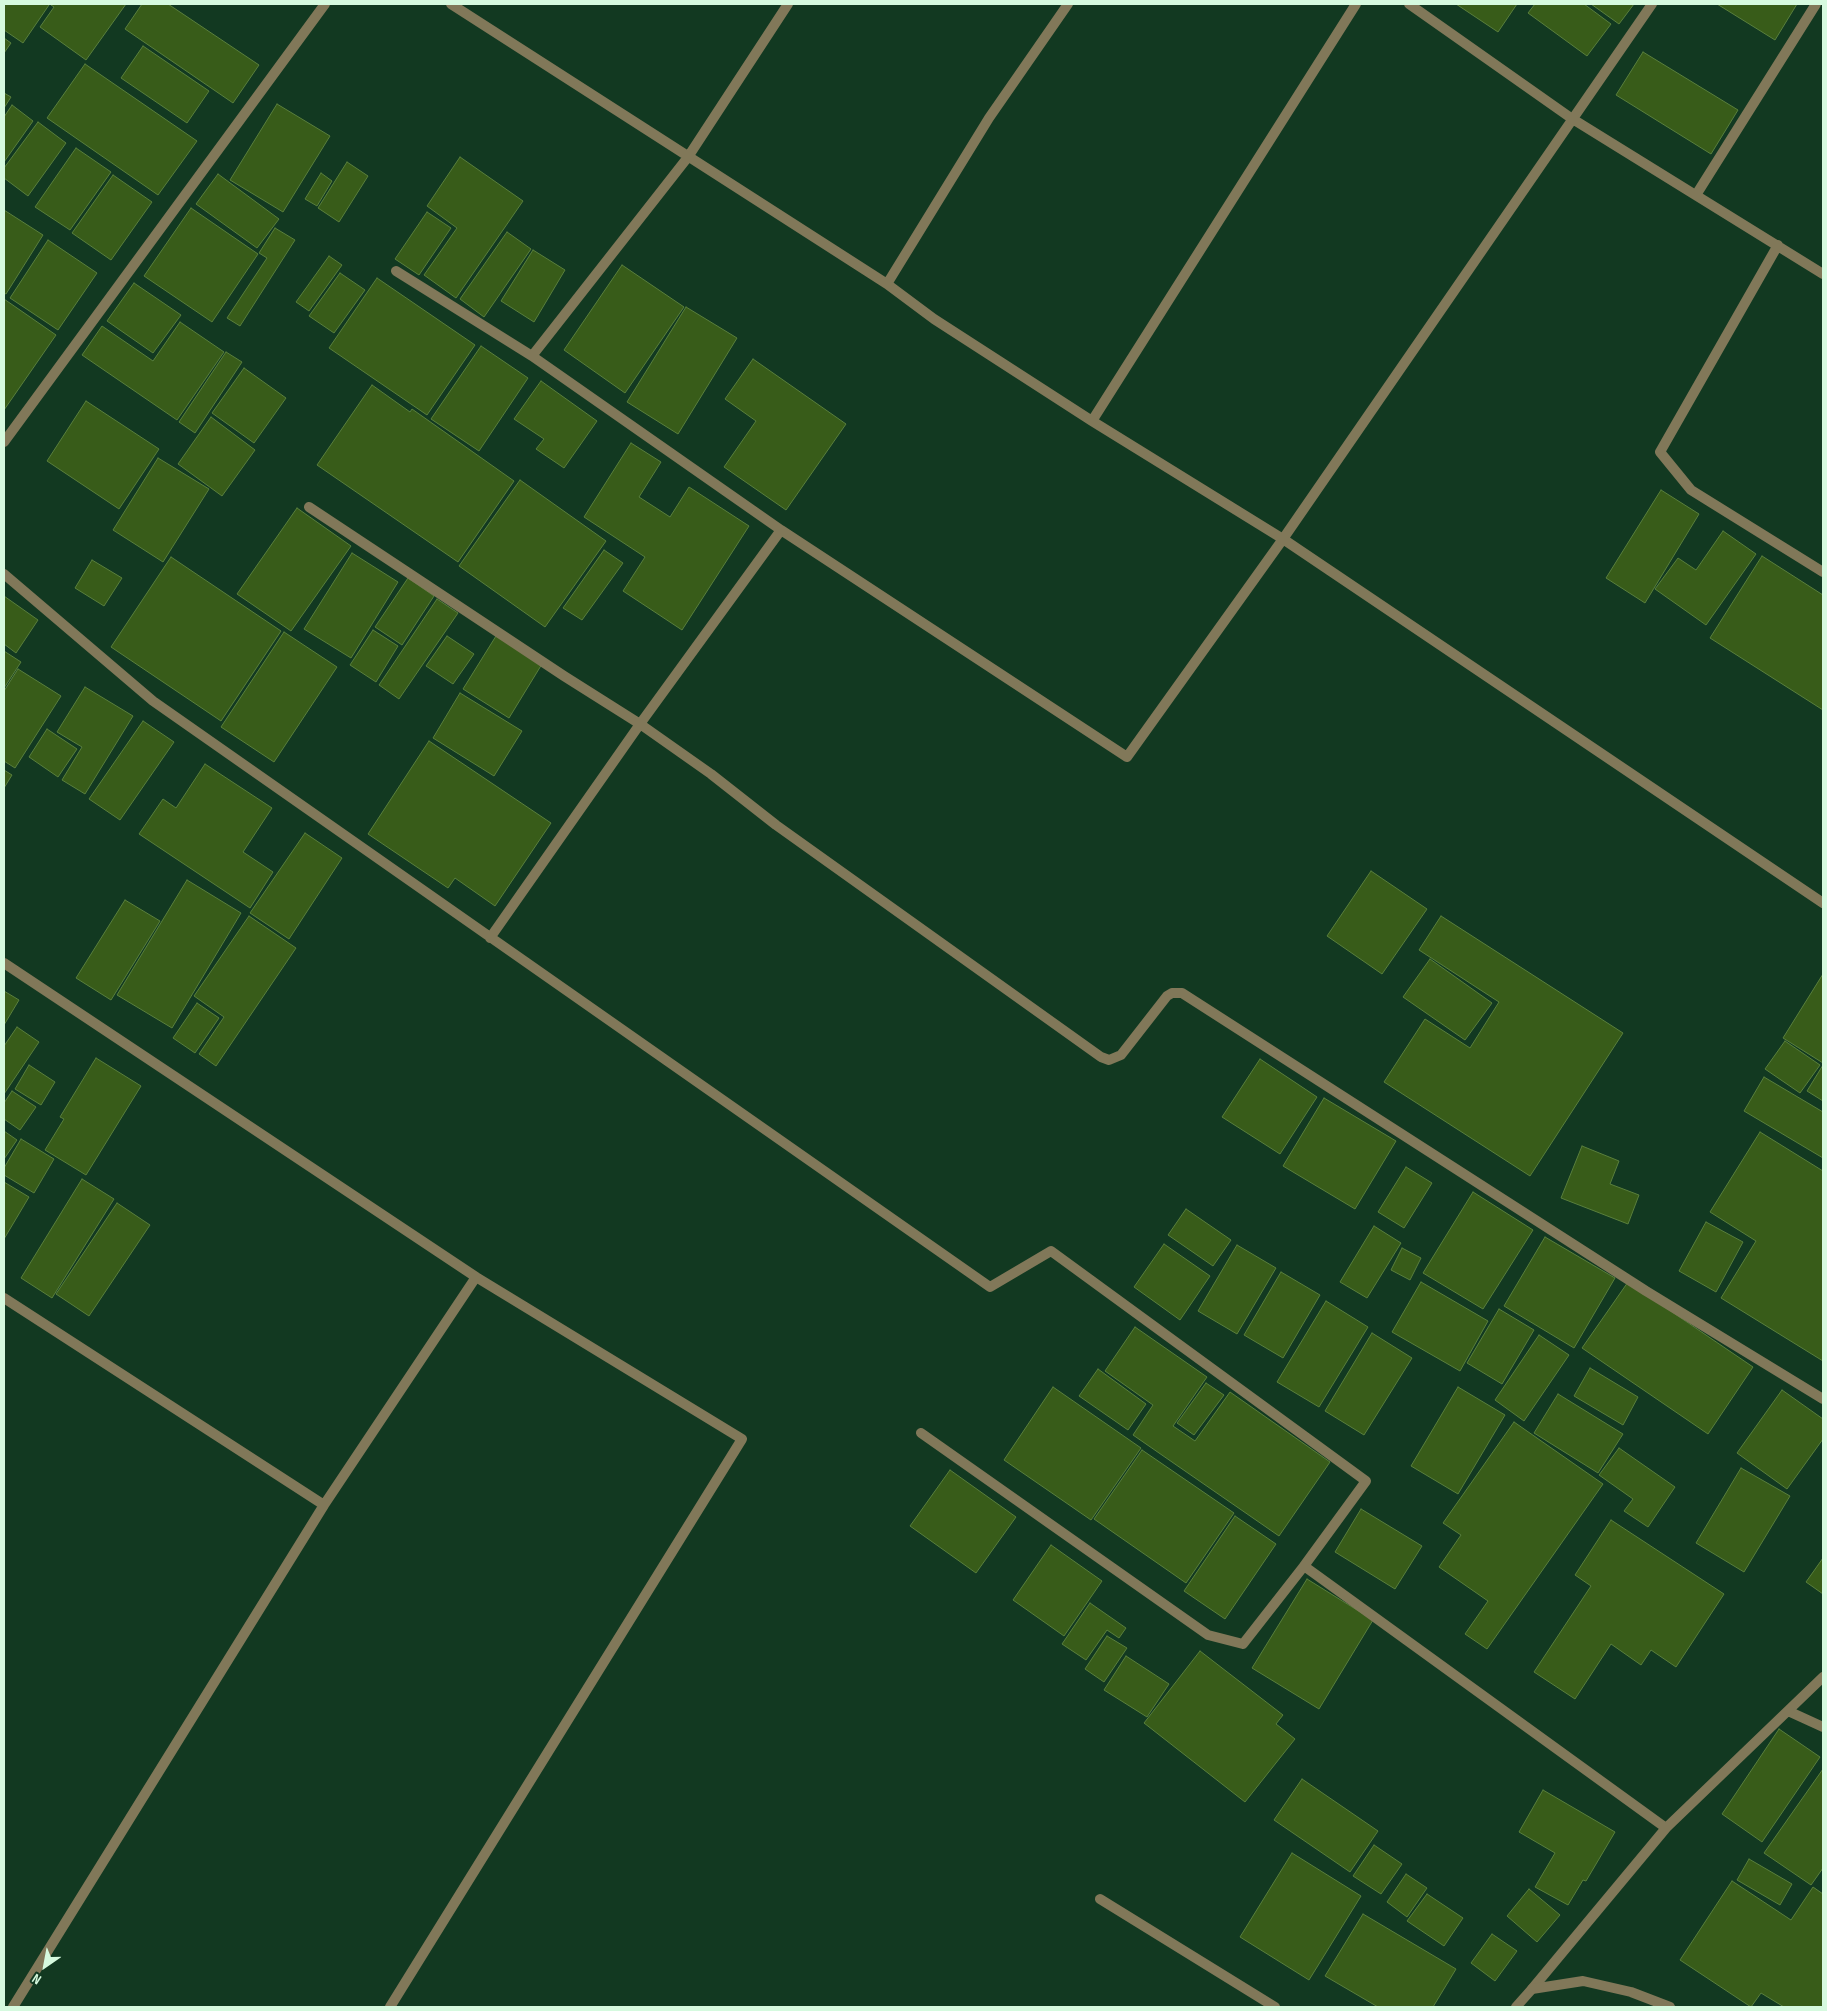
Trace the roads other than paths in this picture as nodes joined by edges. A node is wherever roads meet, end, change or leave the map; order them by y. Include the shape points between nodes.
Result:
1 (325, 4) edge
2 (451, 4) edge
3 (788, 4) edge
4 (1068, 4) edge
5 (1356, 4) edge
6 (1409, 4) edge
7 (1652, 4) edge
8 (1816, 4) edge
9 (1571, 118) junction
10 (688, 157) junction
11 (1696, 195) junction
12 (1778, 245) junction
13 (396, 272) dead end
14 (1823, 274) edge
15 (887, 284) junction
16 (532, 356) junction
17 (1092, 421) junction
18 (4, 442) edge
19 (309, 507) dead end
20 (781, 530) junction
21 (1283, 539) junction
22 (1823, 572) edge
23 (4, 574) edge
24 (640, 724) junction
25 (1823, 903) edge
26 (490, 938) junction
27 (4, 963) edge
28 (476, 1276) junction
29 (4, 1298) edge
30 (1823, 1400) edge
31 (921, 1433) dead end
32 (324, 1505) junction
33 (1304, 1566) junction
34 (1823, 1677) edge
35 (1788, 1712) junction
36 (1823, 1728) edge
37 (1666, 1828) junction
38 (1100, 1899) dead end
39 (1532, 1989) junction
40 (14, 2007) edge
41 (390, 2007) edge
42 (1275, 2007) edge
43 (1516, 2007) edge
44 (1670, 2007) edge

1 - 18 street
2 - 10 street
3 - 10 street
4 - 15 street via 988,118
5 - 17 street
6 - 9 street
7 - 9 street
8 - 11 street
9 - 11 street
9 - 21 street
10 - 15 street
10 - 16 street
11 - 12 street
12 - 14 street
12 - 22 street via 1660,452 1691,490
13 - 16 street
15 - 17 street via 934,319
16 - 20 street
17 - 21 street
19 - 24 street
20 - 21 street via 1127,757
20 - 24 street
21 - 25 street
23 - 26 street via 153,702
24 - 26 street
24 - 30 street via 1101,1057 1109,1060 1121,1055 1167,996 1182,993 1646,1291
26 - 33 street via 990,1287 1051,1251 1366,1480
27 - 28 street
28 - 32 street
28 - 41 street via 742,1439
29 - 32 street
31 - 33 street via 1208,1636 1242,1644
32 - 40 street
33 - 37 street
34 - 35 street
35 - 36 street
35 - 37 street
37 - 39 street
38 - 42 street
39 - 43 street
39 - 44 street via 1583,1980 1631,1992

